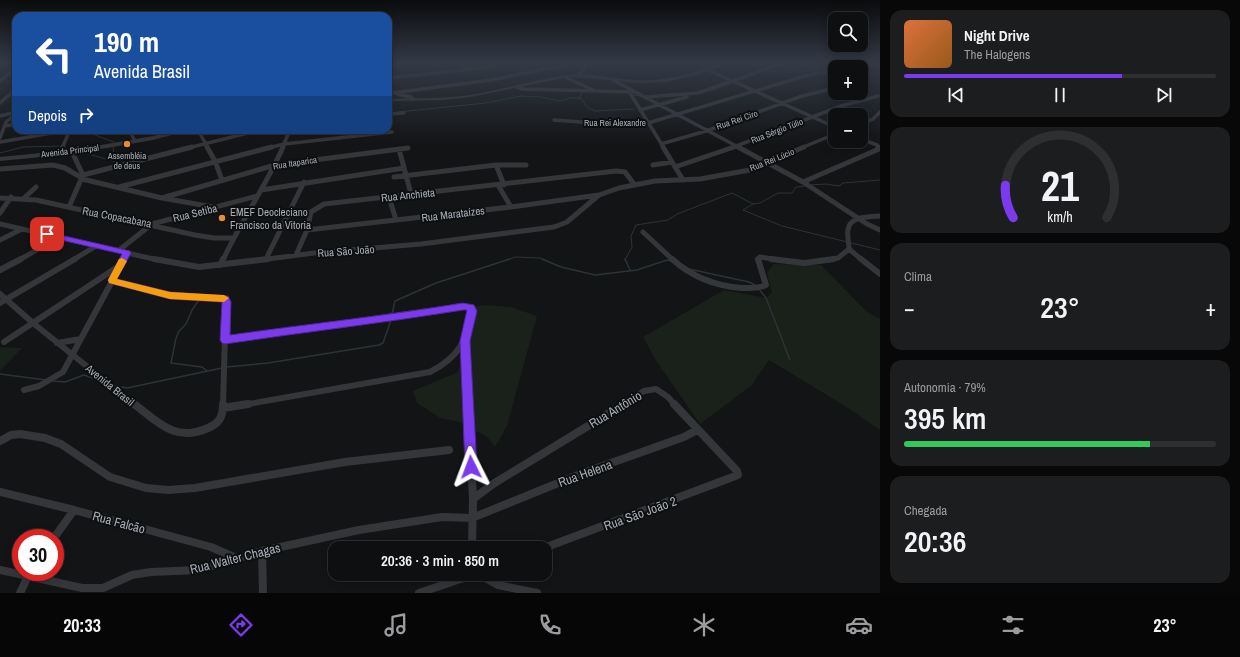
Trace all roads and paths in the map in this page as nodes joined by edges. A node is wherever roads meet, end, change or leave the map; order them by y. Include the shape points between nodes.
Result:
1 (410, 90) edge
2 (503, 90) edge
3 (548, 90) edge
4 (593, 90) edge
5 (627, 90) edge
6 (708, 90) edge
7 (751, 90) edge
8 (759, 90) edge
9 (828, 90) edge
10 (596, 91) junction
11 (754, 91) junction
12 (12, 92) edge
13 (392, 92) edge
14 (392, 92) edge
15 (632, 93) junction
16 (694, 94) junction
17 (878, 96) dead end
18 (644, 97) junction
19 (413, 99) junction
20 (392, 100) edge
21 (0, 103) edge
22 (782, 104) junction
23 (658, 105) junction
24 (640, 110) junction
25 (880, 112) edge
26 (404, 113) dead end
27 (12, 114) edge
28 (392, 114) edge
29 (677, 115) junction
30 (0, 116) edge
31 (12, 116) edge
32 (813, 117) junction
33 (554, 120) dead end
34 (868, 121) edge
35 (648, 123) junction
36 (828, 124) edge
37 (3, 128) edge
38 (706, 131) junction
39 (47, 134) edge
40 (69, 134) edge
41 (131, 134) edge
42 (168, 134) edge
43 (200, 134) edge
44 (245, 134) edge
45 (288, 134) edge
46 (374, 134) edge
47 (828, 137) edge
48 (0, 138) edge
49 (135, 141) junction
50 (0, 142) edge
51 (868, 142) edge
52 (284, 144) junction
53 (661, 144) junction
54 (205, 145) junction
55 (735, 146) junction
56 (408, 148) dead end
57 (399, 149) junction
58 (72, 152) junction
59 (59, 154) junction
60 (0, 159) edge
61 (215, 161) junction
62 (672, 162) junction
63 (767, 163) junction
64 (496, 164) junction
65 (275, 165) junction
66 (526, 165) dead end
67 (653, 165) dead end
68 (675, 167) junction
69 (404, 168) junction
70 (0, 169) edge
71 (406, 175) junction
72 (82, 177) junction
73 (394, 177) dead end
74 (222, 180) junction
75 (683, 180) junction
76 (304, 182) junction
77 (803, 182) junction
78 (634, 184) junction
79 (504, 185) junction
80 (498, 186) junction
81 (36, 187) dead end
82 (119, 187) junction
83 (261, 190) junction
84 (411, 194) junction
85 (599, 195) junction
86 (257, 196) junction
87 (11, 197) junction
88 (389, 197) junction
89 (0, 198) edge
90 (162, 198) junction
91 (23, 199) junction
92 (511, 206) junction
93 (69, 207) junction
94 (216, 208) junction
95 (311, 212) junction
96 (0, 213) edge
97 (288, 216) junction
98 (880, 216) edge
99 (858, 218) junction
100 (396, 220) junction
101 (0, 224) edge
102 (152, 224) junction
103 (22, 229) junction
104 (307, 230) junction
105 (880, 230) edge
106 (643, 232) dead end
107 (60, 237) junction
108 (233, 238) junction
109 (0, 240) edge
110 (96, 246) junction
111 (849, 249) junction
112 (118, 251) junction
113 (127, 253) junction
114 (296, 255) junction
115 (266, 259) junction
116 (120, 265) junction
117 (220, 265) junction
118 (0, 270) edge
119 (880, 274) edge
120 (112, 280) junction
121 (0, 294) edge
122 (3, 301) edge
123 (33, 323) junction
124 (80, 339) junction
125 (225, 340) junction
126 (465, 341) junction
127 (4, 342) dead end
128 (57, 343) junction
129 (72, 355) junction
130 (24, 390) dead end
131 (223, 408) junction
132 (697, 430) junction
133 (0, 441) edge
134 (449, 450) dead end
135 (736, 477) joint
136 (0, 492) edge
137 (472, 498) junction
138 (74, 510) junction
139 (472, 518) junction
140 (60, 529) edge
141 (472, 541) edge
142 (552, 545) edge
143 (262, 551) junction
144 (236, 558) junction
145 (0, 570) edge
146 (12, 572) edge
147 (25, 581) edge
148 (58, 581) edge
149 (454, 581) edge
150 (486, 581) edge
151 (20, 593) edge
152 (263, 593) edge
153 (419, 593) edge
154 (537, 593) edge

1 - 13 street
2 - 19 street via 458,98
3 - 10 street
4 - 10 street
5 - 15 street
6 - 16 street
7 - 11 street
8 - 11 street, Rua Rei Alexandre
9 - 22 street, Rua Rei Ciro
10 - 15 street
11 - 22 street
11 - 29 street, Rua Rei Alexandre
12 - 21 street
14 - 19 street
15 - 18 street
15 - 24 street
16 - 18 street
16 - 23 street
17 - 32 street, Rua Sérgio Túlio
18 - 23 street
19 - 20 street
22 - 32 street
22 - 38 street, Rua Rei Ciro
23 - 24 street
23 - 29 street
24 - 35 street
25 - 34 street
26 - 28 street
27 - 30 street
29 - 35 street, Rua Rei Alexandre
29 - 38 street
31 - 37 street
32 - 36 street
32 - 55 street, Rua Sérgio Túlio
33 - 35 street, Rua Rei Alexandre via 596,124
35 - 53 street
37 - 48 street
38 - 53 street, Rua Rei Ciro
38 - 55 street
39 - 50 street
40 - 59 street
41 - 49 street
42 - 49 street, Avenida Principal
43 - 54 street
44 - 54 street
45 - 52 street
46 - 52 street
47 - 63 street, Rua Rei Lúcio
49 - 58 street, Avenida Principal
51 - 77 street via 880,148
52 - 61 street
52 - 65 street
53 - 62 street
54 - 61 street
54 - 72 street
55 - 63 street
55 - 68 street, Rua Sérgio Túlio
56 - 57 street, Rua Itaparica
57 - 65 street, Rua Itaparica
57 - 69 street
58 - 59 street, Avenida Principal
58 - 72 street
59 - 60 street, Avenida Principal
61 - 74 street
61 - 82 street
62 - 67 street
62 - 68 street
63 - 75 street, Rua Rei Lúcio via 742,171
63 - 77 street
64 - 66 street
64 - 71 street
64 - 79 street
65 - 74 street, Rua Itaparica
65 - 83 street
68 - 75 street
69 - 71 street
69 - 76 street
70 - 72 street via 53,166 65,168
71 - 73 street
71 - 84 street
72 - 82 street
72 - 93 street
74 - 90 street, Rua Itaparica
75 - 78 street, Rua São João
76 - 83 street
76 - 97 street
77 - 99 street
78 - 79 street, Rua Anchieta via 625,172 616,171
78 - 85 street, Rua São João
79 - 80 street, Rua Anchieta
80 - 84 street, Rua Anchieta
80 - 92 street
81 - 91 street
82 - 90 street
83 - 86 street
84 - 88 street, Rua Anchieta
85 - 92 street, Rua Marataízes
85 - 114 street, Rua São João via 567,222 554,227 421,244
86 - 94 street, Rua Setiba
86 - 108 street
87 - 89 street, Rua Copacabana
87 - 91 street, Rua Copacabana
87 - 96 street
88 - 95 street, Rua Anchieta via 319,206
88 - 100 street
90 - 94 street
91 - 93 street, Rua Copacabana
92 - 100 street, Rua Marataízes
93 - 102 street, Rua Copacabana via 97,215
94 - 102 street, Rua Setiba
95 - 97 street
95 - 104 street
97 - 115 street
98 - 99 street
99 - 105 street
99 - 111 street via 849,225
100 - 104 street, Rua Marataízes
101 - 103 street, Rua São João
102 - 108 street, Rua Copacabana via 200,236
102 - 112 street, Rua Setiba
103 - 107 street, Rua São João
103 - 109 street
104 - 114 street
106 - 111 street via 693,277 708,283 734,287 761,288 766,285 758,261 760,257 804,263 838,258
107 - 110 street, Rua São João
107 - 118 street
108 - 117 street
110 - 112 street, Rua São João
110 - 122 street
111 - 119 street
112 - 113 street, Rua São João
113 - 116 street
113 - 117 street, Rua São João via 192,266
114 - 115 street, Rua São João
115 - 117 street, Rua São João
116 - 120 street
116 - 123 street
120 - 124 street
120 - 125 street, Avenida Brasil via 170,295 225,299
121 - 122 street, Avenida Brasil
122 - 123 street, Avenida Brasil
123 - 127 street
123 - 128 street, Avenida Brasil
124 - 128 street
124 - 129 street
125 - 126 street via 463,306 471,308 472,311
125 - 131 street, Avenida Brasil
126 - 131 street via 446,364 430,372
126 - 137 street
128 - 129 street, Avenida Brasil
129 - 130 street via 63,372 38,386
129 - 131 street, Avenida Brasil via 154,420 177,434 192,434 215,425 220,421
132 - 135 street, Rua Antônio via 735,468 738,473
132 - 137 street, Rua Antônio via 668,397 658,390 649,389
132 - 139 street, Rua Helena
133 - 134 street via 11,435 20,434 45,438 61,444 110,477 146,488 168,490 195,488 345,462
135 - 142 street, Rua São João 2
136 - 138 street, Rua Falcão
137 - 139 street
138 - 140 street
138 - 144 street, Rua Falcão via 211,547
139 - 141 street
139 - 143 street, Rua Walter Chagas via 442,517 312,539
143 - 144 street, Rua Walter Chagas
143 - 152 street
144 - 148 street, Rua Walter Chagas via 199,570 132,574 102,588 93,589
145 - 146 street, Rua Walter Chagas
147 - 151 street
149 - 153 street
150 - 154 street

